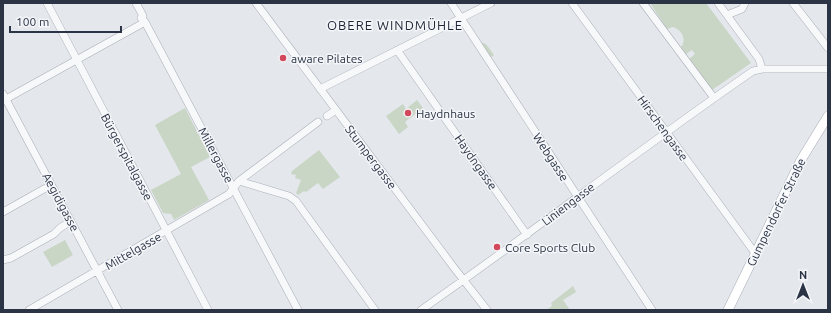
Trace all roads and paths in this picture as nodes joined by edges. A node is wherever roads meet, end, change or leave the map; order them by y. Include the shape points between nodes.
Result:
1 (47, 3) edge
2 (136, 3) edge
3 (256, 3) edge
4 (451, 3) edge
5 (491, 3) edge
6 (572, 3) edge
7 (643, 3) edge
8 (718, 3) edge
9 (745, 3) edge
10 (793, 3) edge
11 (727, 15) junction
12 (461, 18) junction
13 (145, 22) junction
14 (828, 48) edge
15 (397, 50) junction
16 (76, 60) junction
17 (828, 69) edge
18 (762, 70) junction
19 (320, 89) junction
20 (4, 97) edge
21 (714, 98) junction
22 (336, 110) junction
23 (327, 116) dead end
24 (828, 116) edge
25 (318, 122) dead end
26 (666, 132) junction
27 (239, 181) junction
28 (51, 185) junction
29 (234, 188) junction
30 (578, 196) junction
31 (3, 212) edge
32 (71, 221) junction
33 (166, 231) junction
34 (527, 235) junction
35 (755, 253) junction
36 (3, 260) edge
37 (98, 271) junction
38 (463, 280) junction
39 (29, 310) edge
40 (118, 310) edge
41 (208, 310) edge
42 (298, 310) edge
43 (375, 310) edge
44 (421, 310) edge
45 (487, 310) edge
46 (652, 310) edge
47 (728, 310) edge

1 - 16 street, Bürgerspitalgasse
2 - 13 street, Millergasse
3 - 19 street, Stumpergasse
4 - 12 street, Webgasse
5 - 12 street
6 - 26 street, Hirschengasse
7 - 21 street
8 - 11 street
9 - 11 street via 742,9
10 - 14 street
11 - 18 street via 759,59
12 - 15 street
12 - 30 street, Webgasse
13 - 16 street
13 - 29 street, Millergasse
15 - 19 street
15 - 34 street, Haydngasse
16 - 20 street
16 - 33 street, Bürgerspitalgasse
17 - 18 street
18 - 21 street, Liniengasse via 753,71
19 - 22 street, Stumpergasse
20 - 28 street, Aegidigasse
21 - 26 street, Liniengasse
22 - 23 street
22 - 38 street, Stumpergasse
24 - 35 street, Gumpendorfer Straße via 800,160
25 - 27 street
26 - 30 street, Liniengasse
26 - 35 street, Hirschengasse
27 - 29 street, Mittelgasse
27 - 43 street via 289,196 296,201
28 - 31 street
28 - 32 street, Aegidigasse
29 - 33 street, Mittelgasse via 229,194
29 - 42 street, Millergasse
30 - 34 street, Liniengasse
30 - 46 street, Webgasse
32 - 36 street via 48,237
32 - 37 street, Aegidigasse
33 - 37 street, Mittelgasse
33 - 41 street, Bürgerspitalgasse
34 - 38 street, Liniengasse
35 - 47 street, Gumpendorfer Straße
37 - 39 street, Mittelgasse
37 - 40 street, Aegidigasse
38 - 44 street, Liniengasse
38 - 45 street, Stumpergasse

